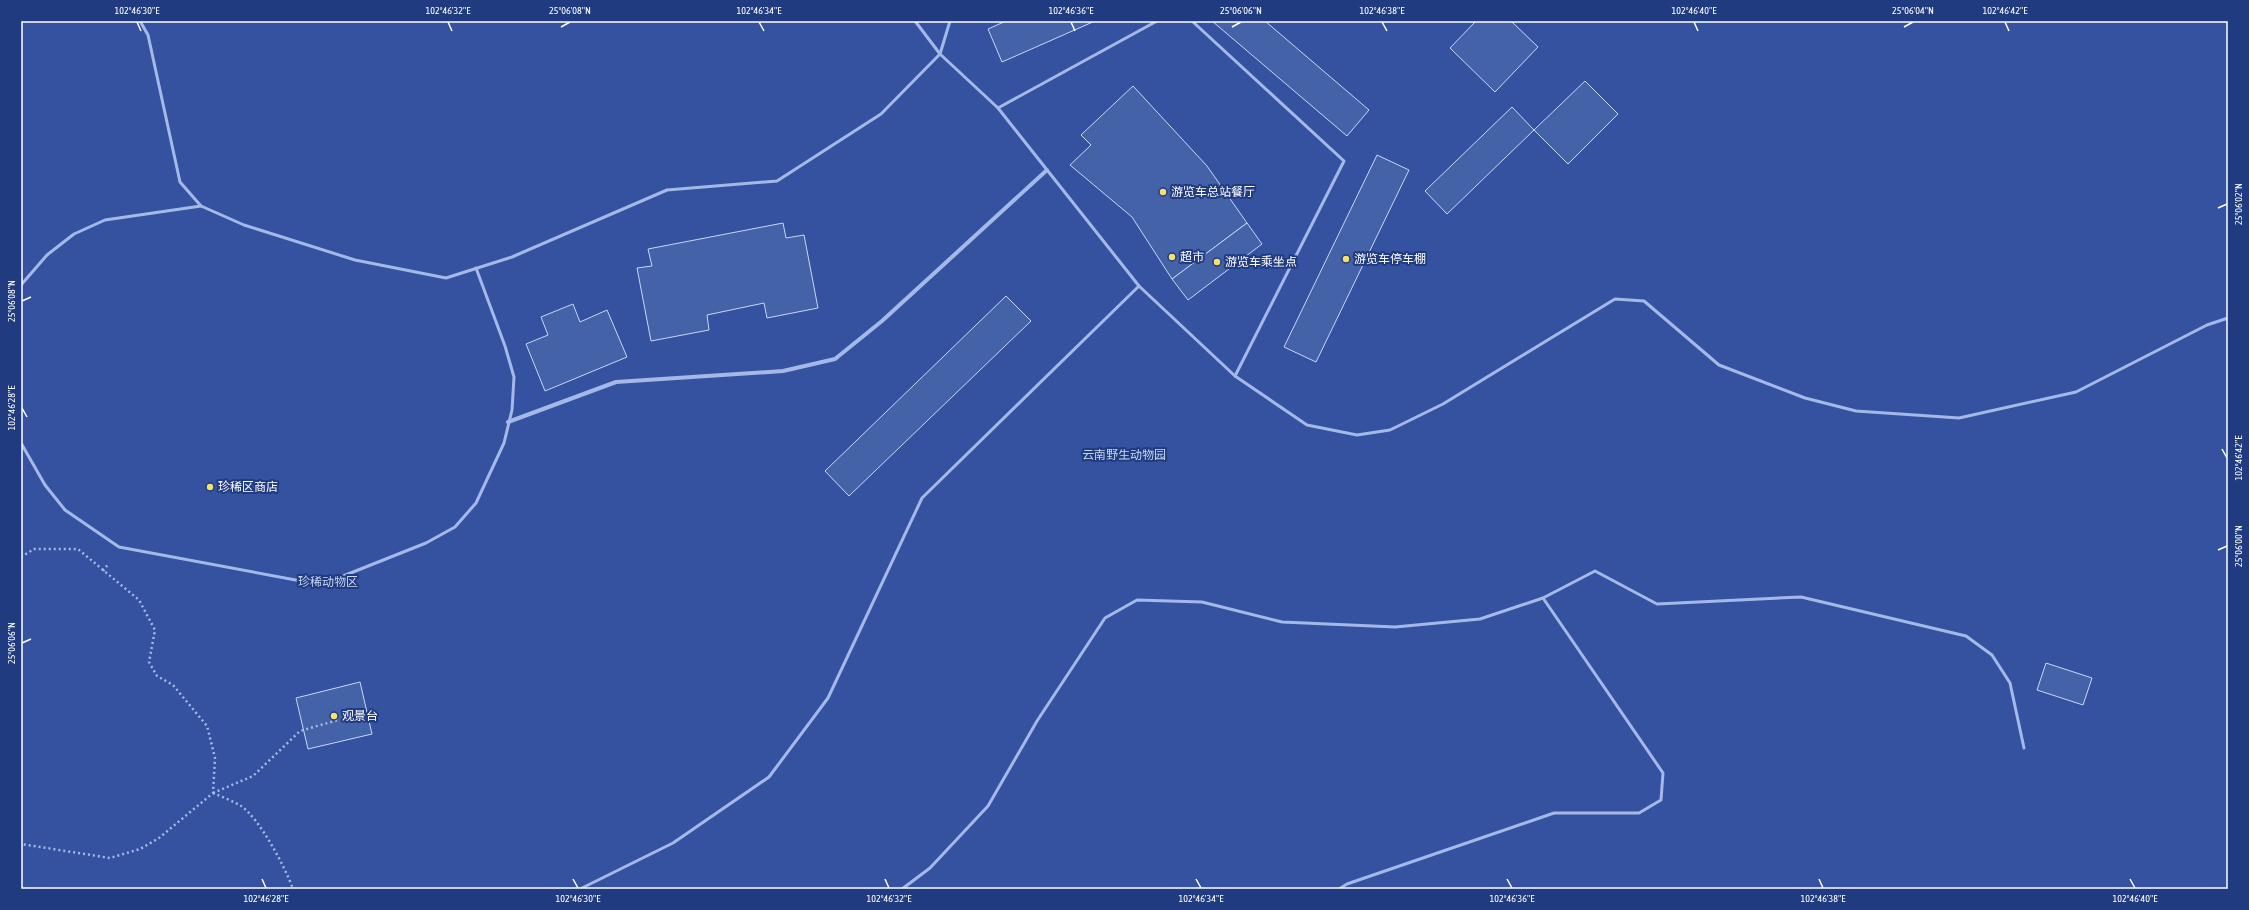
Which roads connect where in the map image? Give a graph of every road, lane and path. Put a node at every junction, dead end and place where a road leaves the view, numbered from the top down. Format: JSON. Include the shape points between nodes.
{"nodes":[{"id":1,"x":140,"y":21,"type":"edge"},
{"id":2,"x":915,"y":21,"type":"edge"},
{"id":3,"x":950,"y":21,"type":"edge"},
{"id":4,"x":1157,"y":21,"type":"edge"},
{"id":5,"x":1192,"y":21,"type":"edge"},
{"id":6,"x":940,"y":54,"type":"junction"},
{"id":7,"x":998,"y":108,"type":"junction"},
{"id":8,"x":1047,"y":170,"type":"junction"},
{"id":9,"x":201,"y":206,"type":"junction"},
{"id":10,"x":476,"y":268,"type":"junction"},
{"id":11,"x":21,"y":285,"type":"edge"},
{"id":12,"x":1139,"y":286,"type":"junction"},
{"id":13,"x":2228,"y":318,"type":"edge"},
{"id":14,"x":1235,"y":376,"type":"junction"},
{"id":15,"x":508,"y":422,"type":"junction"},
{"id":16,"x":21,"y":443,"type":"edge"},
{"id":17,"x":21,"y":557,"type":"edge"},
{"id":18,"x":1543,"y":598,"type":"junction"},
{"id":19,"x":338,"y":720,"type":"dead end"},
{"id":20,"x":2024,"y":748,"type":"dead end"},
{"id":21,"x":213,"y":793,"type":"junction"},
{"id":22,"x":21,"y":844,"type":"edge"},
{"id":23,"x":293,"y":889,"type":"edge"},
{"id":24,"x":580,"y":889,"type":"edge"},
{"id":25,"x":902,"y":889,"type":"edge"},
{"id":26,"x":1339,"y":889,"type":"edge"}],
"edges":[{"from":1,"to":9,"type":"lane","via":[[148,35],[180,182]]},
{"from":2,"to":6,"type":"lane"},
{"from":3,"to":6,"type":"lane"},
{"from":4,"to":7,"type":"lane"},
{"from":5,"to":14,"type":"lane","via":[[1344,161]]},
{"from":6,"to":7,"type":"lane"},
{"from":6,"to":10,"type":"lane","via":[[881,114],[777,181],[667,190],[512,257]]},
{"from":7,"to":8,"type":"lane"},
{"from":8,"to":12,"type":"lane"},
{"from":8,"to":15,"type":"street","via":[[882,321],[836,358],[783,371],[616,382]]},
{"from":9,"to":10,"type":"lane","via":[[244,225],[355,260],[446,278]]},
{"from":9,"to":11,"type":"lane","via":[[105,220],[74,234],[47,255]]},
{"from":10,"to":15,"type":"lane","via":[[506,346],[514,377]]},
{"from":12,"to":14,"type":"lane"},
{"from":12,"to":24,"type":"lane","via":[[922,498],[828,698],[769,777],[673,843]]},
{"from":13,"to":14,"type":"lane","via":[[2207,325],[2076,392],[1959,418],[1856,411],[1805,398],[1719,365],[1644,301],[1615,299],[1443,404],[1390,430],[1357,435],[1306,425]]},
{"from":15,"to":16,"type":"lane","via":[[504,442],[476,503],[455,527],[426,543],[333,580],[301,580],[119,547],[65,510],[45,485]]},
{"from":17,"to":21,"type":"path","via":[[34,549],[78,549],[139,600],[154,630],[149,662],[157,676],[173,685],[207,726],[215,758]]},
{"from":18,"to":20,"type":"lane","via":[[1595,571],[1657,604],[1801,597],[1966,636],[1992,654],[2010,683]]},
{"from":18,"to":25,"type":"lane","via":[[1480,619],[1395,627],[1282,622],[1202,602],[1137,600],[1105,618],[1037,721],[988,806],[930,868]]},
{"from":18,"to":26,"type":"lane","via":[[1663,773],[1661,800],[1639,813],[1554,813],[1347,884]]},
{"from":19,"to":21,"type":"path","via":[[300,731],[253,776]]},
{"from":21,"to":22,"type":"path","via":[[159,838],[140,849],[110,858]]},
{"from":21,"to":23,"type":"path","via":[[241,806],[259,827],[287,872]]}]}
